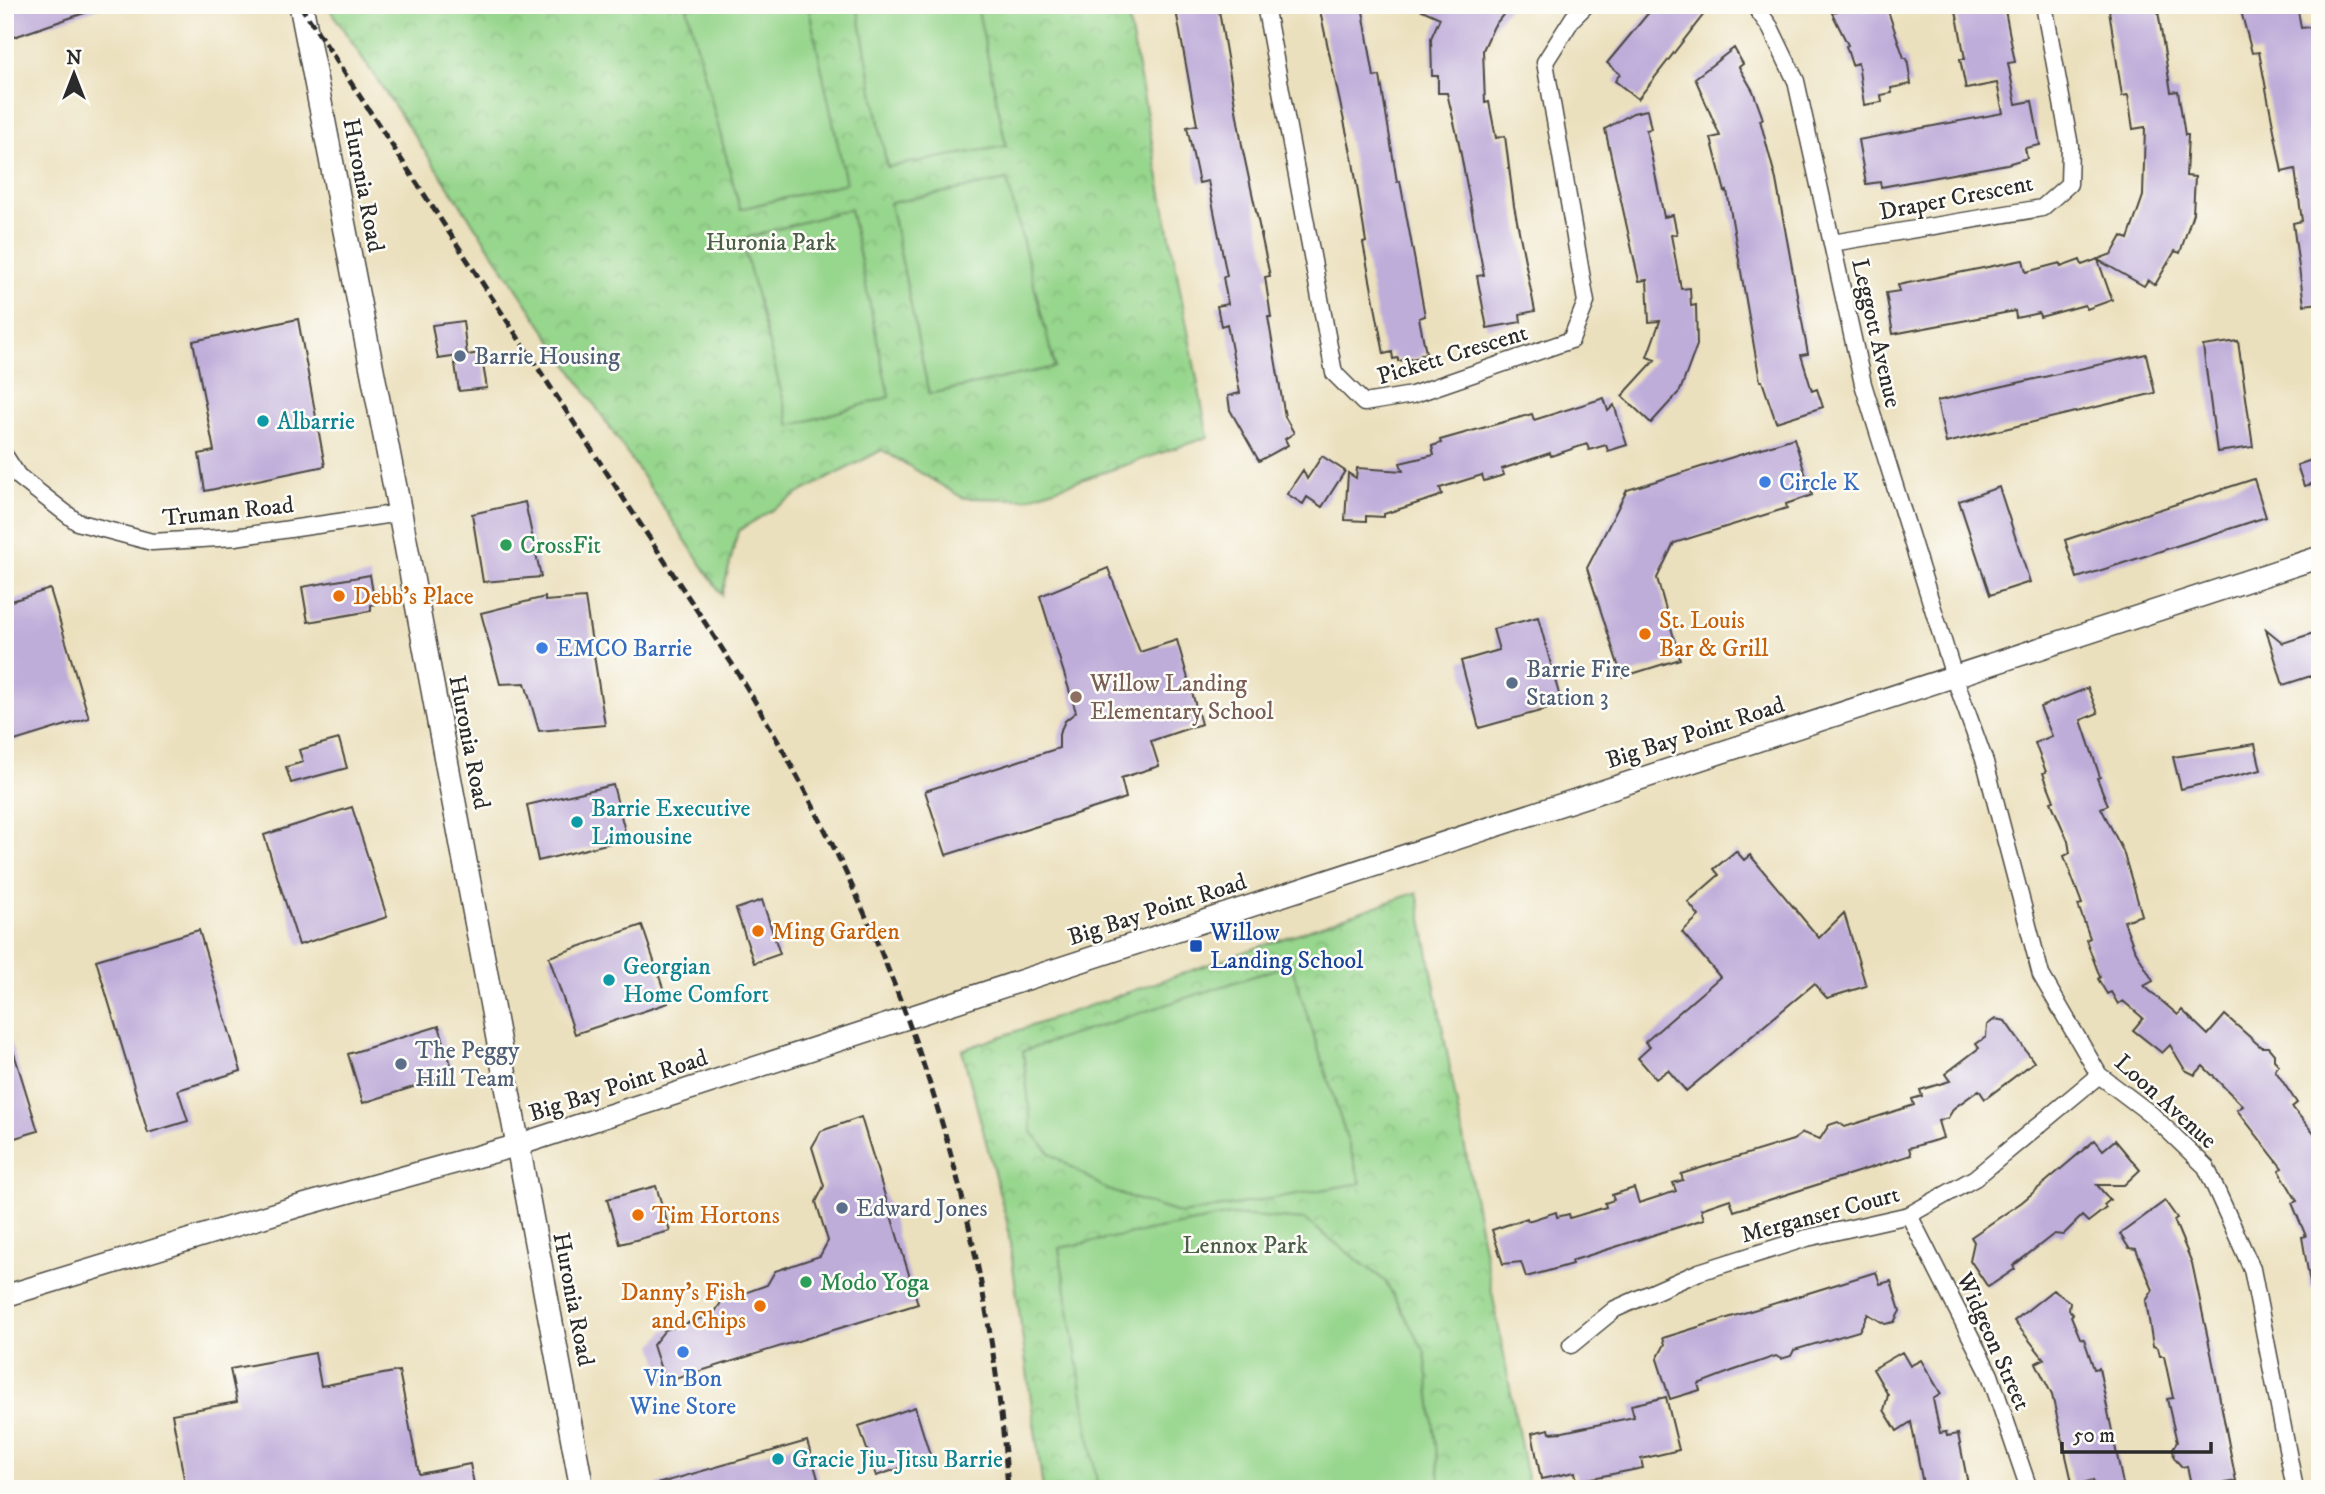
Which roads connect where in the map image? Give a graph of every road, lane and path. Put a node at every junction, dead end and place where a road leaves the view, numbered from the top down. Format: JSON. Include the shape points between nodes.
{"nodes":[{"id":1,"x":301,"y":5,"type":"edge"},
{"id":2,"x":1265,"y":5,"type":"edge"},
{"id":3,"x":1586,"y":5,"type":"edge"},
{"id":4,"x":1754,"y":5,"type":"edge"},
{"id":5,"x":2044,"y":5,"type":"edge"},
{"id":6,"x":1832,"y":243,"type":"junction"},
{"id":7,"x":5,"y":456,"type":"edge"},
{"id":8,"x":400,"y":513,"type":"junction"},
{"id":9,"x":2320,"y":557,"type":"edge"},
{"id":10,"x":1954,"y":676,"type":"junction"},
{"id":11,"x":2099,"y":1075,"type":"junction"},
{"id":12,"x":518,"y":1145,"type":"junction"},
{"id":13,"x":1909,"y":1215,"type":"junction"},
{"id":14,"x":5,"y":1296,"type":"edge"},
{"id":15,"x":1571,"y":1345,"type":"dead end"},
{"id":16,"x":582,"y":1489,"type":"edge"},
{"id":17,"x":2029,"y":1489,"type":"edge"},
{"id":18,"x":2295,"y":1489,"type":"edge"}],
"edges":[{"from":1,"to":8,"type":"main road","name":"Huronia Road"},
{"from":2,"to":3,"type":"street","name":"Pickett Crescent","via":[[1334,373],[1364,403],[1412,395],[1571,340],[1586,302],[1545,62]]},
{"from":4,"to":6,"type":"street","name":"Leggott Avenue","via":[[1796,81]]},
{"from":5,"to":6,"type":"street","name":"Draper Crescent","via":[[2070,146],[2069,184],[2042,208]]},
{"from":6,"to":10,"type":"street","name":"Leggott Avenue","via":[[1863,384]]},
{"from":7,"to":8,"type":"street","name":"Truman Road","via":[[18,477],[77,522],[152,541],[235,537]]},
{"from":8,"to":12,"type":"main road","name":"Huronia Road"},
{"from":9,"to":10,"type":"street","name":"Big Bay Point Road"},
{"from":10,"to":11,"type":"street","name":"Loon Avenue","via":[[1985,762],[2041,975]]},
{"from":10,"to":12,"type":"street","name":"Big Bay Point Road"},
{"from":11,"to":13,"type":"street","name":"Merganser Court","via":[[1975,1178]]},
{"from":11,"to":18,"type":"street","name":"Loon Avenue","via":[[2152,1115],[2206,1167],[2252,1269]]},
{"from":12,"to":14,"type":"street","name":"Big Bay Point Road"},
{"from":12,"to":16,"type":"main road","name":"Huronia Road"},
{"from":13,"to":15,"type":"street","name":"Merganser Court","via":[[1807,1238],[1699,1272],[1615,1309]]},
{"from":13,"to":17,"type":"street","name":"Widgeon Street","via":[[1990,1375]]}]}
